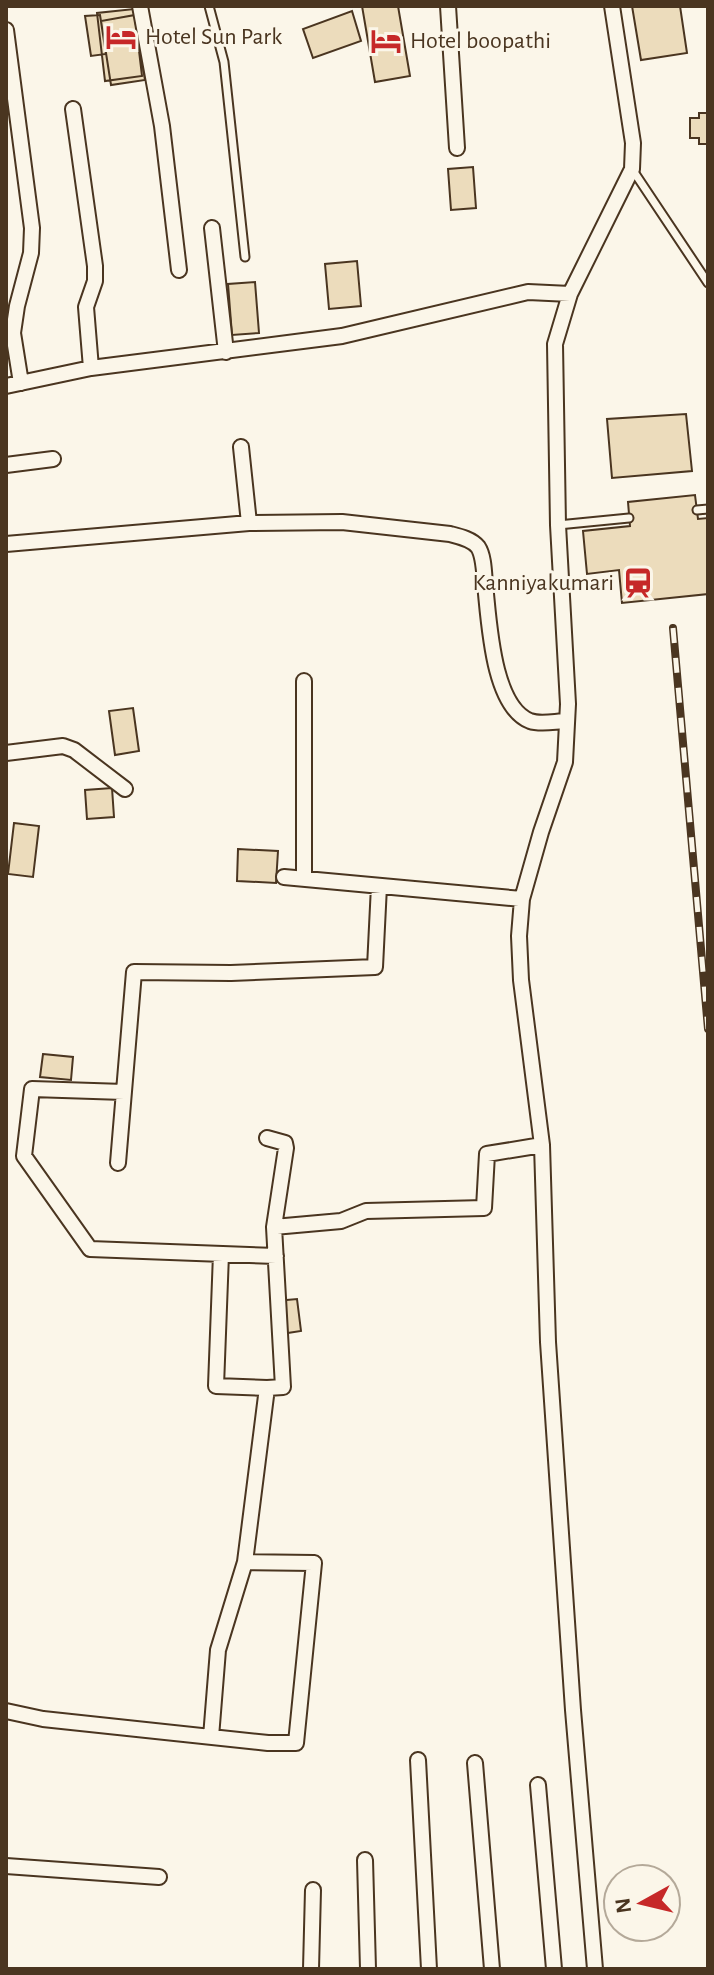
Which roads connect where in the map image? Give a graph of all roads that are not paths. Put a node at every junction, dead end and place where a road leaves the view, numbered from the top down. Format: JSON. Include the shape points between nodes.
{"nodes":[{"id":1,"x":140,"y":6,"type":"edge"},
{"id":2,"x":209,"y":6,"type":"edge"},
{"id":3,"x":448,"y":6,"type":"edge"},
{"id":4,"x":612,"y":6,"type":"edge"},
{"id":5,"x":6,"y":30,"type":"edge"},
{"id":6,"x":73,"y":109,"type":"dead end"},
{"id":7,"x":457,"y":148,"type":"dead end"},
{"id":8,"x":632,"y":169,"type":"junction"},
{"id":9,"x":212,"y":228,"type":"dead end"},
{"id":10,"x":245,"y":257,"type":"dead end"},
{"id":11,"x":179,"y":270,"type":"dead end"},
{"id":12,"x":708,"y":283,"type":"edge"},
{"id":13,"x":570,"y":294,"type":"junction"},
{"id":14,"x":226,"y":352,"type":"junction"},
{"id":15,"x":91,"y":368,"type":"junction"},
{"id":16,"x":21,"y":383,"type":"junction"},
{"id":17,"x":6,"y":386,"type":"edge"},
{"id":18,"x":241,"y":447,"type":"dead end"},
{"id":19,"x":53,"y":459,"type":"dead end"},
{"id":20,"x":6,"y":465,"type":"edge"},
{"id":21,"x":708,"y":509,"type":"edge"},
{"id":22,"x":697,"y":510,"type":"dead end"},
{"id":23,"x":629,"y":518,"type":"dead end"},
{"id":24,"x":249,"y":523,"type":"junction"},
{"id":25,"x":558,"y":525,"type":"junction"},
{"id":26,"x":6,"y":544,"type":"edge"},
{"id":27,"x":304,"y":681,"type":"dead end"},
{"id":28,"x":567,"y":721,"type":"junction"},
{"id":29,"x":6,"y":753,"type":"edge"},
{"id":30,"x":125,"y":789,"type":"dead end"},
{"id":31,"x":284,"y":877,"type":"dead end"},
{"id":32,"x":304,"y":878,"type":"junction"},
{"id":33,"x":379,"y":886,"type":"junction"},
{"id":34,"x":522,"y":899,"type":"junction"},
{"id":35,"x":124,"y":1092,"type":"junction"},
{"id":36,"x":267,"y":1138,"type":"dead end"},
{"id":37,"x":542,"y":1145,"type":"junction"},
{"id":38,"x":118,"y":1163,"type":"dead end"},
{"id":39,"x":274,"y":1227,"type":"junction"},
{"id":40,"x":221,"y":1254,"type":"junction"},
{"id":41,"x":276,"y":1256,"type":"junction"},
{"id":42,"x":267,"y":1388,"type":"junction"},
{"id":43,"x":245,"y":1562,"type":"junction"},
{"id":44,"x":6,"y":1711,"type":"edge"},
{"id":45,"x":211,"y":1737,"type":"junction"},
{"id":46,"x":418,"y":1760,"type":"dead end"},
{"id":47,"x":475,"y":1763,"type":"dead end"},
{"id":48,"x":538,"y":1785,"type":"dead end"},
{"id":49,"x":365,"y":1860,"type":"dead end"},
{"id":50,"x":6,"y":1866,"type":"edge"},
{"id":51,"x":159,"y":1877,"type":"dead end"},
{"id":52,"x":313,"y":1890,"type":"dead end"},
{"id":53,"x":311,"y":1969,"type":"edge"},
{"id":54,"x":368,"y":1969,"type":"edge"},
{"id":55,"x":429,"y":1969,"type":"edge"},
{"id":56,"x":492,"y":1969,"type":"edge"},
{"id":57,"x":554,"y":1969,"type":"edge"},
{"id":58,"x":595,"y":1969,"type":"edge"}],
"edges":[{"from":1,"to":11,"type":"street","via":[[167,155]]},
{"from":2,"to":10,"type":"lane","via":[[224,62]]},
{"from":3,"to":7,"type":"street"},
{"from":4,"to":8,"type":"street","via":[[633,143]]},
{"from":5,"to":16,"type":"street","via":[[32,228],[13,333]]},
{"from":6,"to":15,"type":"street","via":[[95,266],[86,307]]},
{"from":8,"to":12,"type":"lane"},
{"from":8,"to":13,"type":"street"},
{"from":9,"to":14,"type":"street"},
{"from":13,"to":14,"type":"street","via":[[528,292],[342,336]]},
{"from":13,"to":25,"type":"street","via":[[555,344]]},
{"from":14,"to":15,"type":"street"},
{"from":15,"to":16,"type":"street"},
{"from":16,"to":17,"type":"street"},
{"from":18,"to":24,"type":"street"},
{"from":19,"to":20,"type":"street"},
{"from":21,"to":22,"type":"lane"},
{"from":23,"to":25,"type":"lane"},
{"from":24,"to":26,"type":"street"},
{"from":24,"to":28,"type":"street","via":[[342,522],[466,539],[477,546],[483,563],[493,660],[514,710],[538,723]]},
{"from":25,"to":28,"type":"street"},
{"from":27,"to":32,"type":"street"},
{"from":28,"to":34,"type":"street","via":[[565,762]]},
{"from":29,"to":30,"type":"street","via":[[63,746]]},
{"from":31,"to":32,"type":"street"},
{"from":32,"to":33,"type":"street"},
{"from":33,"to":34,"type":"street"},
{"from":33,"to":35,"type":"street","via":[[375,967],[134,972]]},
{"from":34,"to":37,"type":"street","via":[[521,980]]},
{"from":35,"to":38,"type":"street"},
{"from":35,"to":40,"type":"street","via":[[32,1089],[24,1156],[90,1249]]},
{"from":36,"to":39,"type":"street","via":[[281,1140],[286,1148]]},
{"from":37,"to":39,"type":"street","via":[[487,1154],[484,1208],[366,1211],[341,1221]]},
{"from":37,"to":58,"type":"street","via":[[548,1342]]},
{"from":39,"to":41,"type":"street"},
{"from":40,"to":41,"type":"street"},
{"from":40,"to":42,"type":"street","via":[[216,1386]]},
{"from":41,"to":42,"type":"street","via":[[283,1387]]},
{"from":42,"to":43,"type":"street"},
{"from":43,"to":45,"type":"street","via":[[218,1650]]},
{"from":43,"to":45,"type":"street","via":[[314,1563],[296,1743]]},
{"from":44,"to":45,"type":"street"},
{"from":46,"to":55,"type":"street"},
{"from":47,"to":56,"type":"street"},
{"from":48,"to":57,"type":"street"},
{"from":49,"to":54,"type":"street"},
{"from":50,"to":51,"type":"street"},
{"from":52,"to":53,"type":"street"}]}
